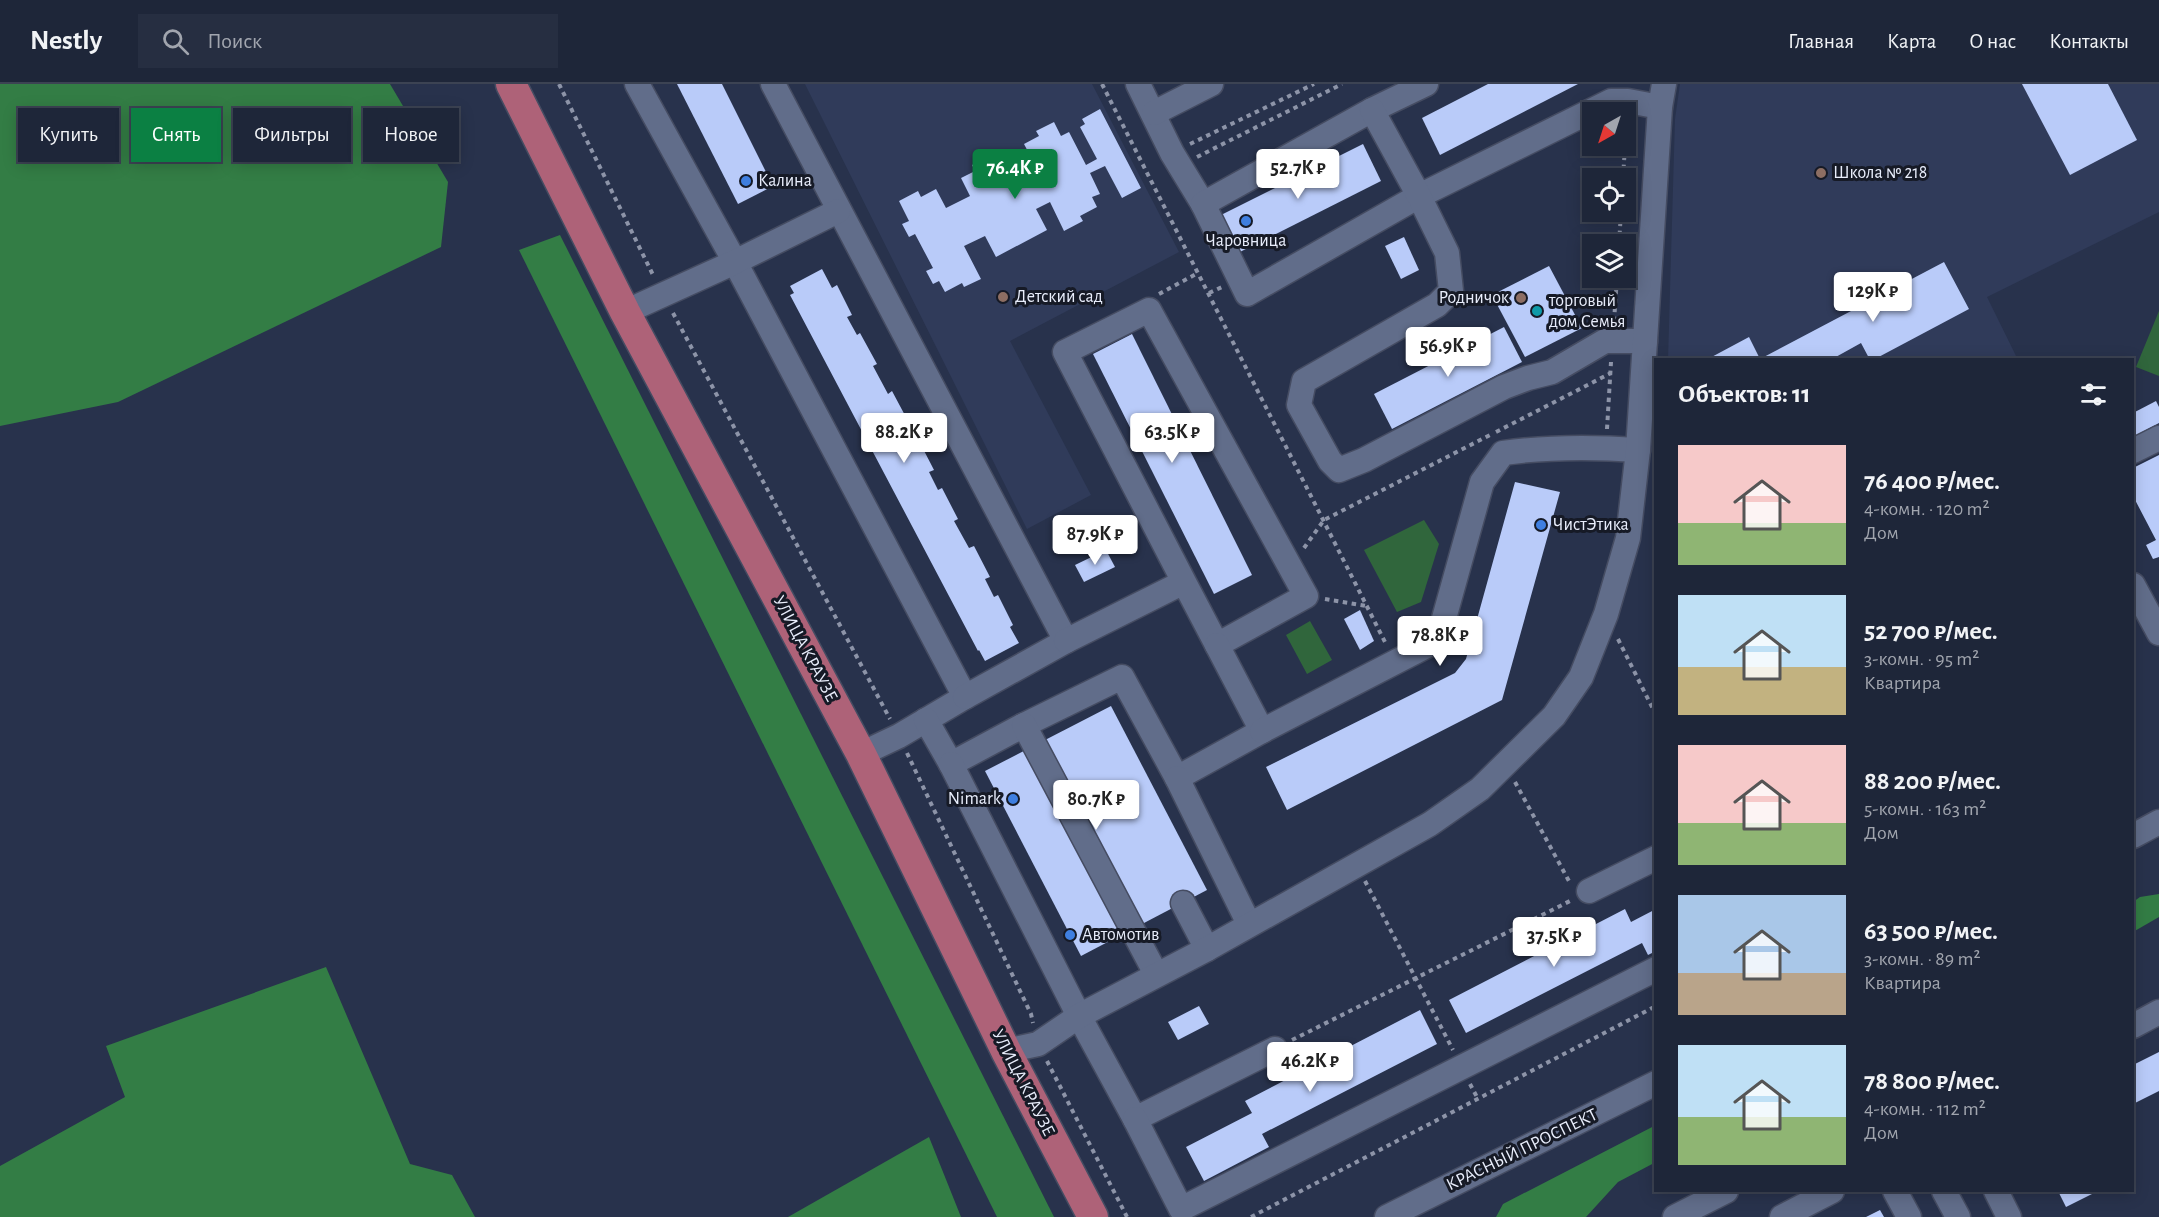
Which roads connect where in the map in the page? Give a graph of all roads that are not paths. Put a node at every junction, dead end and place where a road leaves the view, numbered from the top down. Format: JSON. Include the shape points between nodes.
{"nodes":[{"id":1,"x":511,"y":84,"type":"edge"},
{"id":2,"x":638,"y":84,"type":"edge"},
{"id":3,"x":773,"y":84,"type":"edge"},
{"id":4,"x":1138,"y":84,"type":"edge"},
{"id":5,"x":1211,"y":84,"type":"edge"},
{"id":6,"x":1426,"y":84,"type":"edge"},
{"id":7,"x":1608,"y":92,"type":"edge"},
{"id":8,"x":1662,"y":96,"type":"edge"},
{"id":9,"x":1372,"y":110,"type":"junction"},
{"id":10,"x":1154,"y":113,"type":"junction"},
{"id":11,"x":1419,"y":196,"type":"junction"},
{"id":12,"x":1203,"y":204,"type":"junction"},
{"id":13,"x":838,"y":211,"type":"junction"},
{"id":14,"x":735,"y":262,"type":"junction"},
{"id":15,"x":625,"y":312,"type":"junction"},
{"id":16,"x":1645,"y":341,"type":"junction"},
{"id":17,"x":2159,"y":438,"type":"edge"},
{"id":18,"x":1638,"y":450,"type":"junction"},
{"id":19,"x":2134,"y":451,"type":"edge"},
{"id":20,"x":1184,"y":582,"type":"junction"},
{"id":21,"x":2134,"y":587,"type":"edge"},
{"id":22,"x":2159,"y":633,"type":"edge"},
{"id":23,"x":1066,"y":641,"type":"junction"},
{"id":24,"x":1217,"y":645,"type":"junction"},
{"id":25,"x":965,"y":697,"type":"junction"},
{"id":26,"x":926,"y":720,"type":"junction"},
{"id":27,"x":1024,"y":725,"type":"junction"},
{"id":28,"x":1262,"y":731,"type":"junction"},
{"id":29,"x":861,"y":754,"type":"junction"},
{"id":30,"x":951,"y":764,"type":"junction"},
{"id":31,"x":1177,"y":778,"type":"junction"},
{"id":32,"x":2159,"y":822,"type":"edge"},
{"id":33,"x":2134,"y":835,"type":"edge"},
{"id":34,"x":1654,"y":859,"type":"edge"},
{"id":35,"x":1583,"y":894,"type":"road end"},
{"id":36,"x":1183,"y":903,"type":"dead end"},
{"id":37,"x":1249,"y":924,"type":"junction"},
{"id":38,"x":1207,"y":949,"type":"junction"},
{"id":39,"x":1654,"y":970,"type":"edge"},
{"id":40,"x":1156,"y":974,"type":"junction"},
{"id":41,"x":2159,"y":1012,"type":"edge"},
{"id":42,"x":1079,"y":1016,"type":"junction"},
{"id":43,"x":2134,"y":1025,"type":"edge"},
{"id":44,"x":1275,"y":1049,"type":"road end"},
{"id":45,"x":1006,"y":1051,"type":"junction"},
{"id":46,"x":1654,"y":1084,"type":"edge"},
{"id":47,"x":1135,"y":1119,"type":"junction"},
{"id":48,"x":1724,"y":1192,"type":"edge"},
{"id":49,"x":1830,"y":1192,"type":"edge"},
{"id":50,"x":1896,"y":1192,"type":"edge"},
{"id":51,"x":1945,"y":1192,"type":"edge"},
{"id":52,"x":1997,"y":1192,"type":"edge"},
{"id":53,"x":1414,"y":1211,"type":"edge"},
{"id":54,"x":1093,"y":1217,"type":"edge"},
{"id":55,"x":1388,"y":1217,"type":"edge"},
{"id":56,"x":1675,"y":1217,"type":"edge"},
{"id":57,"x":1782,"y":1217,"type":"edge"},
{"id":58,"x":1909,"y":1217,"type":"edge"},
{"id":59,"x":1958,"y":1217,"type":"edge"},
{"id":60,"x":2010,"y":1217,"type":"edge"}],
"edges":[{"from":1,"to":15,"type":"main road","name":"УЛИЦА КРАУЗЕ"},
{"from":2,"to":14,"type":"street"},
{"from":3,"to":13,"type":"street"},
{"from":4,"to":10,"type":"street"},
{"from":5,"to":10,"type":"street"},
{"from":6,"to":9,"type":"street"},
{"from":7,"to":8,"type":"street","via":[[1628,101]]},
{"from":7,"to":11,"type":"street"},
{"from":8,"to":16,"type":"street"},
{"from":9,"to":11,"type":"street"},
{"from":9,"to":12,"type":"street"},
{"from":10,"to":12,"type":"street"},
{"from":11,"to":12,"type":"street","via":[[1247,294]]},
{"from":11,"to":16,"type":"street","via":[[1448,253],[1451,291],[1437,305],[1304,381],[1299,405],[1339,470],[1504,387],[1552,372],[1605,341]]},
{"from":13,"to":14,"type":"street"},
{"from":13,"to":23,"type":"street"},
{"from":14,"to":15,"type":"street"},
{"from":14,"to":25,"type":"street"},
{"from":15,"to":29,"type":"main road","name":"УЛИЦА КРАУЗЕ"},
{"from":16,"to":18,"type":"street"},
{"from":17,"to":19,"type":"street"},
{"from":18,"to":28,"type":"street","via":[[1531,449],[1503,453],[1482,482],[1438,640]]},
{"from":18,"to":37,"type":"street","via":[[1628,538],[1606,614],[1581,676],[1554,716],[1480,789],[1430,824]]},
{"from":20,"to":23,"type":"street"},
{"from":20,"to":24,"type":"street"},
{"from":20,"to":24,"type":"street","via":[[1065,352],[1149,310],[1306,596]]},
{"from":21,"to":22,"type":"street"},
{"from":23,"to":25,"type":"street"},
{"from":24,"to":28,"type":"street"},
{"from":25,"to":26,"type":"street"},
{"from":26,"to":29,"type":"street"},
{"from":26,"to":30,"type":"street"},
{"from":27,"to":30,"type":"street"},
{"from":27,"to":31,"type":"street","via":[[1122,677]]},
{"from":27,"to":40,"type":"street"},
{"from":28,"to":31,"type":"street"},
{"from":29,"to":45,"type":"main road","name":"УЛИЦА КРАУЗЕ"},
{"from":30,"to":42,"type":"street"},
{"from":31,"to":37,"type":"street"},
{"from":32,"to":33,"type":"street"},
{"from":34,"to":35,"type":"street"},
{"from":36,"to":38,"type":"street"},
{"from":37,"to":38,"type":"street"},
{"from":38,"to":40,"type":"street"},
{"from":39,"to":47,"type":"street","via":[[1181,1209]]},
{"from":40,"to":42,"type":"street"},
{"from":41,"to":43,"type":"street"},
{"from":42,"to":45,"type":"street","via":[[1038,1044]]},
{"from":42,"to":47,"type":"street"},
{"from":44,"to":47,"type":"street"},
{"from":45,"to":54,"type":"main road","name":"УЛИЦА КРАУЗЕ"},
{"from":46,"to":53,"type":"street","name":"КРАСНЫЙ ПРОСПЕКТ"},
{"from":48,"to":56,"type":"street"},
{"from":49,"to":57,"type":"street"},
{"from":50,"to":58,"type":"street"},
{"from":51,"to":59,"type":"street"},
{"from":52,"to":60,"type":"street"},
{"from":53,"to":55,"type":"street","name":"КРАСНЫЙ ПРОСПЕКТ"}]}
